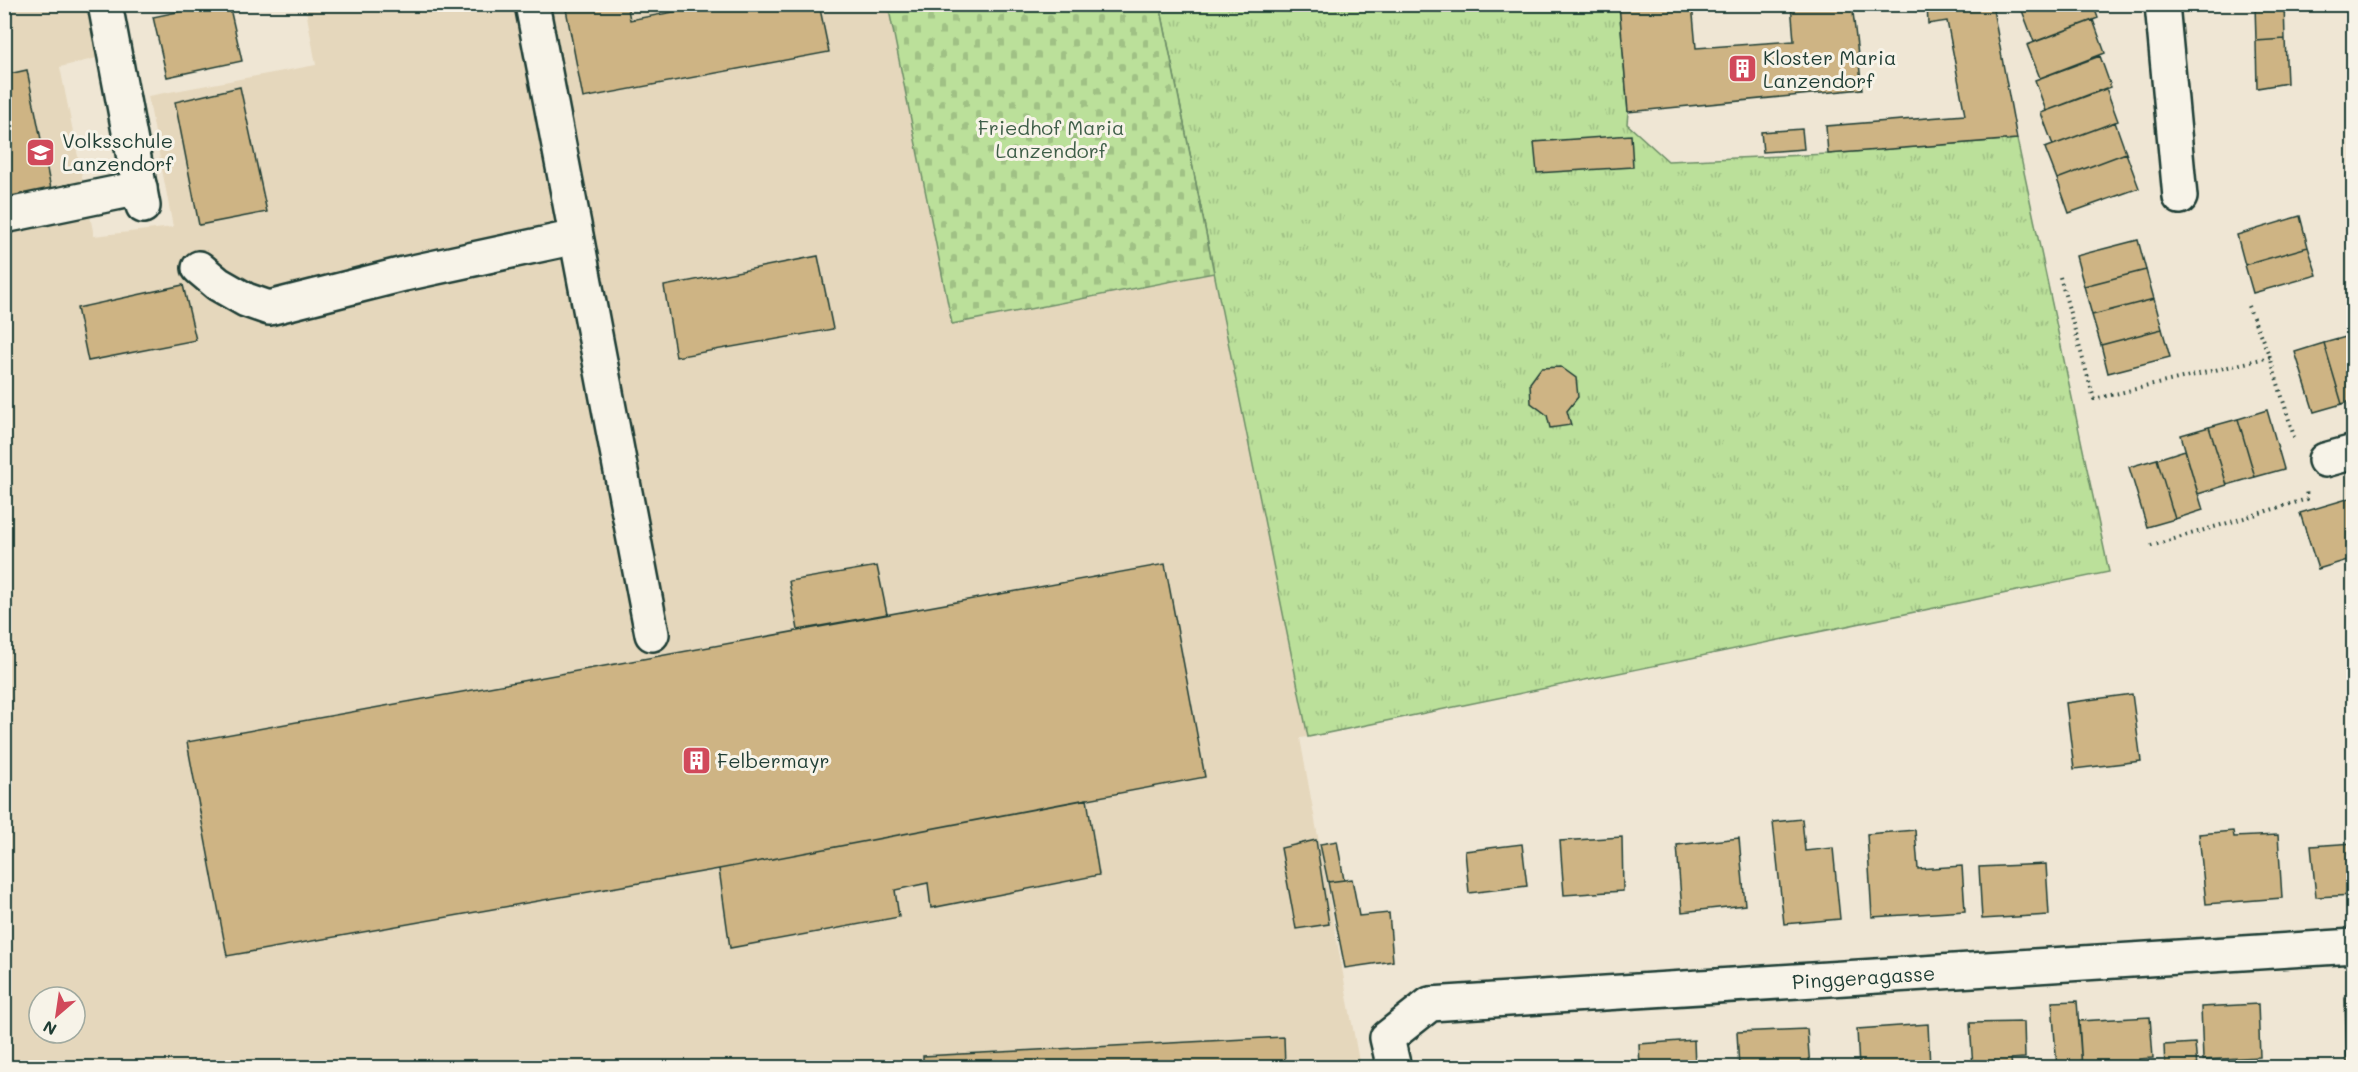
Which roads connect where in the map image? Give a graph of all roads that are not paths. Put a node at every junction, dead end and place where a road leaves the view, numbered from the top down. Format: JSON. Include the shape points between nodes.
{"nodes":[{"id":1,"x":105,"y":4,"type":"edge"},
{"id":2,"x":532,"y":4,"type":"edge"},
{"id":3,"x":2162,"y":4,"type":"edge"},
{"id":4,"x":2180,"y":197,"type":"dead end"},
{"id":5,"x":4,"y":216,"type":"edge"},
{"id":6,"x":576,"y":237,"type":"junction"},
{"id":7,"x":199,"y":268,"type":"dead end"},
{"id":8,"x":652,"y":634,"type":"dead end"},
{"id":9,"x":2354,"y":946,"type":"edge"},
{"id":10,"x":1390,"y":1053,"type":"edge"}],
"edges":[{"from":1,"to":5,"type":"street","via":[[141,197]]},
{"from":2,"to":6,"type":"street"},
{"from":3,"to":4,"type":"street"},
{"from":6,"to":7,"type":"street","via":[[269,308],[246,300]]},
{"from":6,"to":8,"type":"street"},
{"from":9,"to":10,"type":"street","name":"Pinggeragasse","via":[[1430,1004]]}]}
